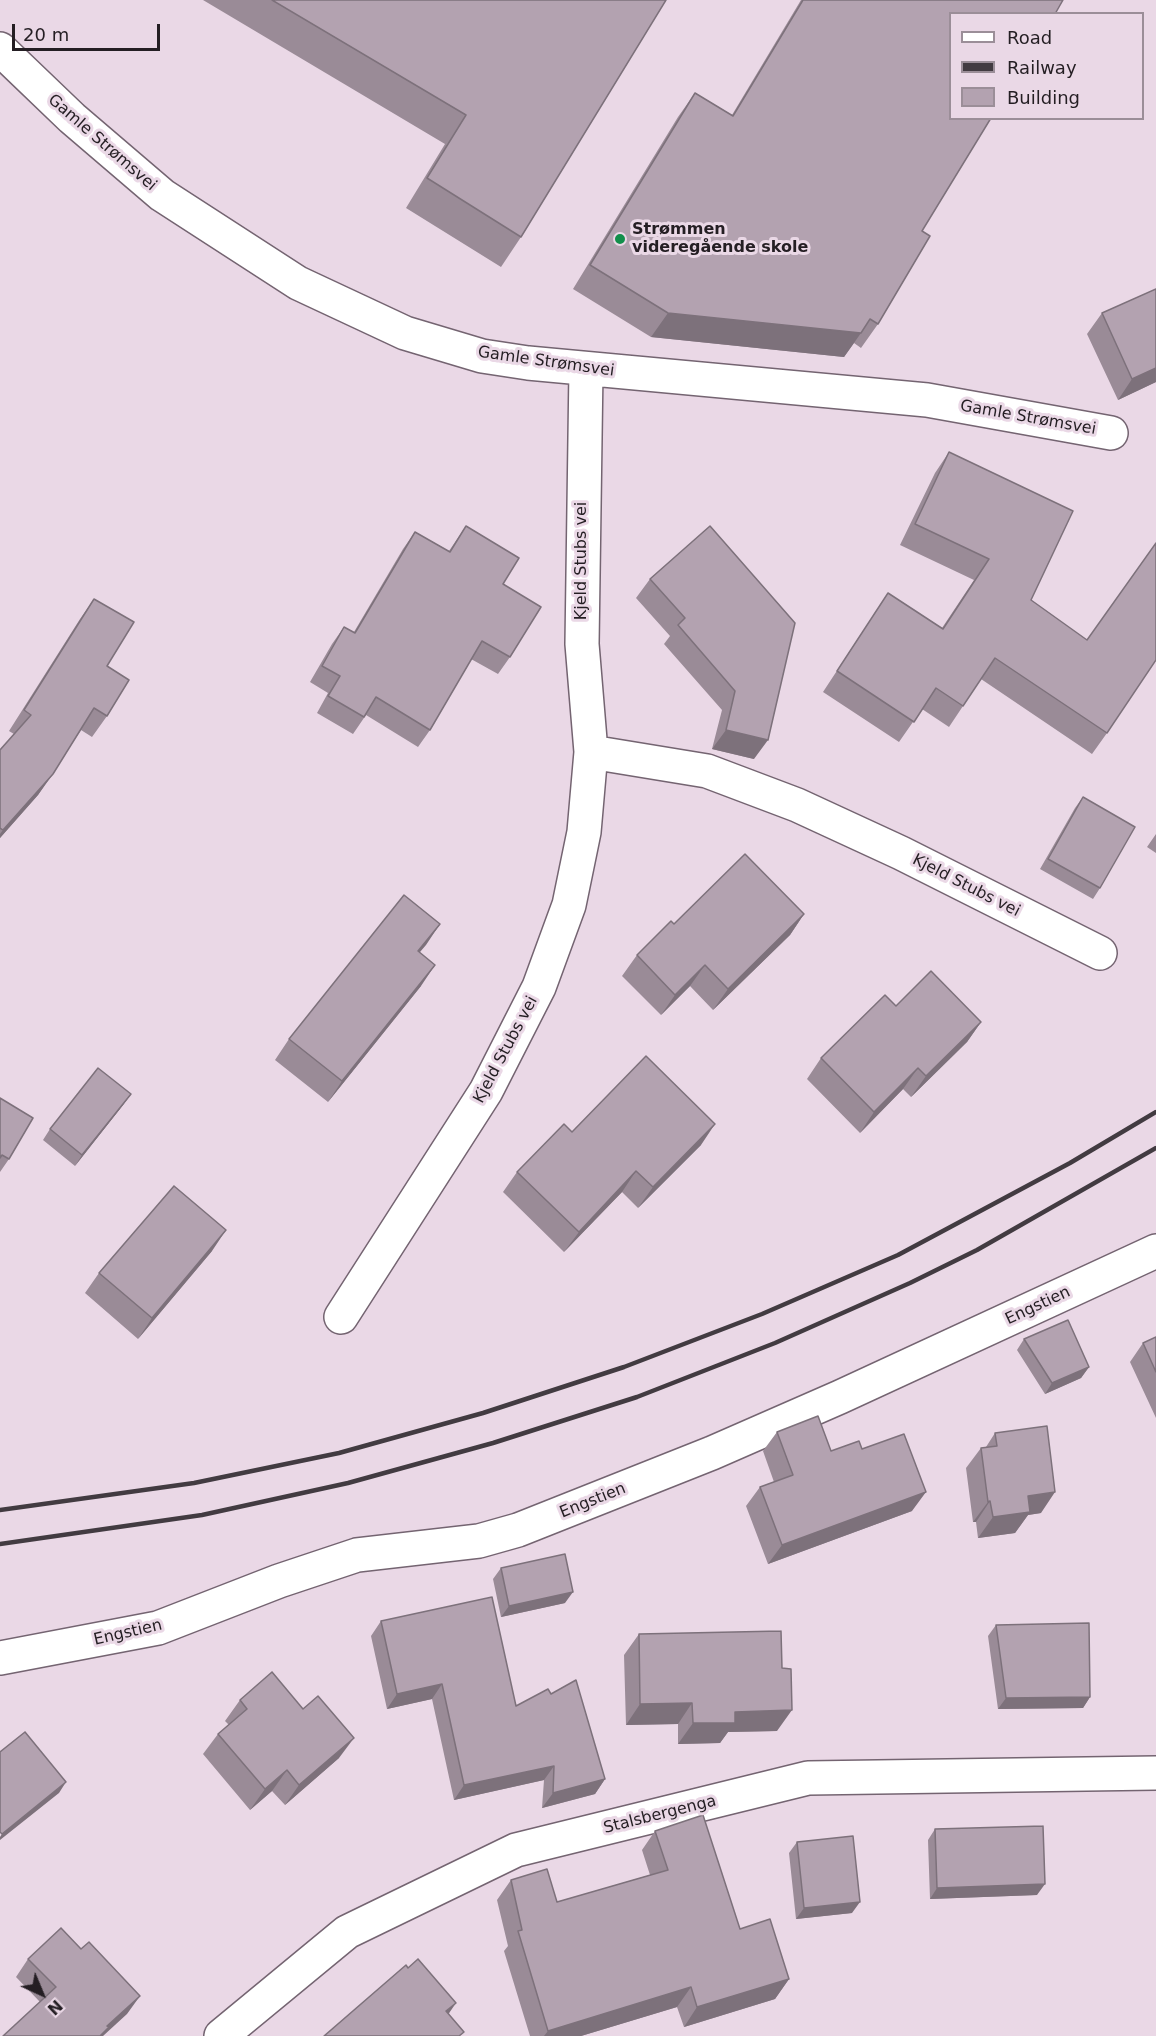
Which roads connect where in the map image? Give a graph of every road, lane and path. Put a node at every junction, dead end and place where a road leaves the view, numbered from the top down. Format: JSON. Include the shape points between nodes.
{"nodes":[{"id":1,"x":0,"y":49,"type":"edge"},
{"id":2,"x":586,"y":369,"type":"junction"},
{"id":3,"x":1111,"y":433,"type":"dead end"},
{"id":4,"x":591,"y":752,"type":"junction"},
{"id":5,"x":1100,"y":953,"type":"dead end"},
{"id":6,"x":1156,"y":1251,"type":"edge"},
{"id":7,"x":341,"y":1317,"type":"dead end"},
{"id":8,"x":0,"y":1658,"type":"edge"},
{"id":9,"x":1156,"y":1773,"type":"edge"},
{"id":10,"x":221,"y":2036,"type":"edge"}],
"edges":[{"from":1,"to":2,"type":"street","name":"Gamle Strømsvei","via":[[72,118],[162,195],[298,283],[405,333],[482,356]]},
{"from":2,"to":3,"type":"street","name":"Gamle Strømsvei","via":[[927,400]]},
{"from":2,"to":4,"type":"street","name":"Kjeld Stubs vei","via":[[582,644]]},
{"from":4,"to":5,"type":"street","name":"Kjeld Stubs vei","via":[[706,771],[797,805]]},
{"from":4,"to":7,"type":"street","name":"Kjeld Stubs vei","via":[[584,832],[569,905],[539,987],[486,1091]]},
{"from":6,"to":8,"type":"street","name":"Engstien","via":[[819,1407],[518,1530],[479,1541],[357,1555],[158,1628]]},
{"from":9,"to":10,"type":"street","name":"Stalsbergenga","via":[[808,1778],[516,1850],[347,1932]]}]}
